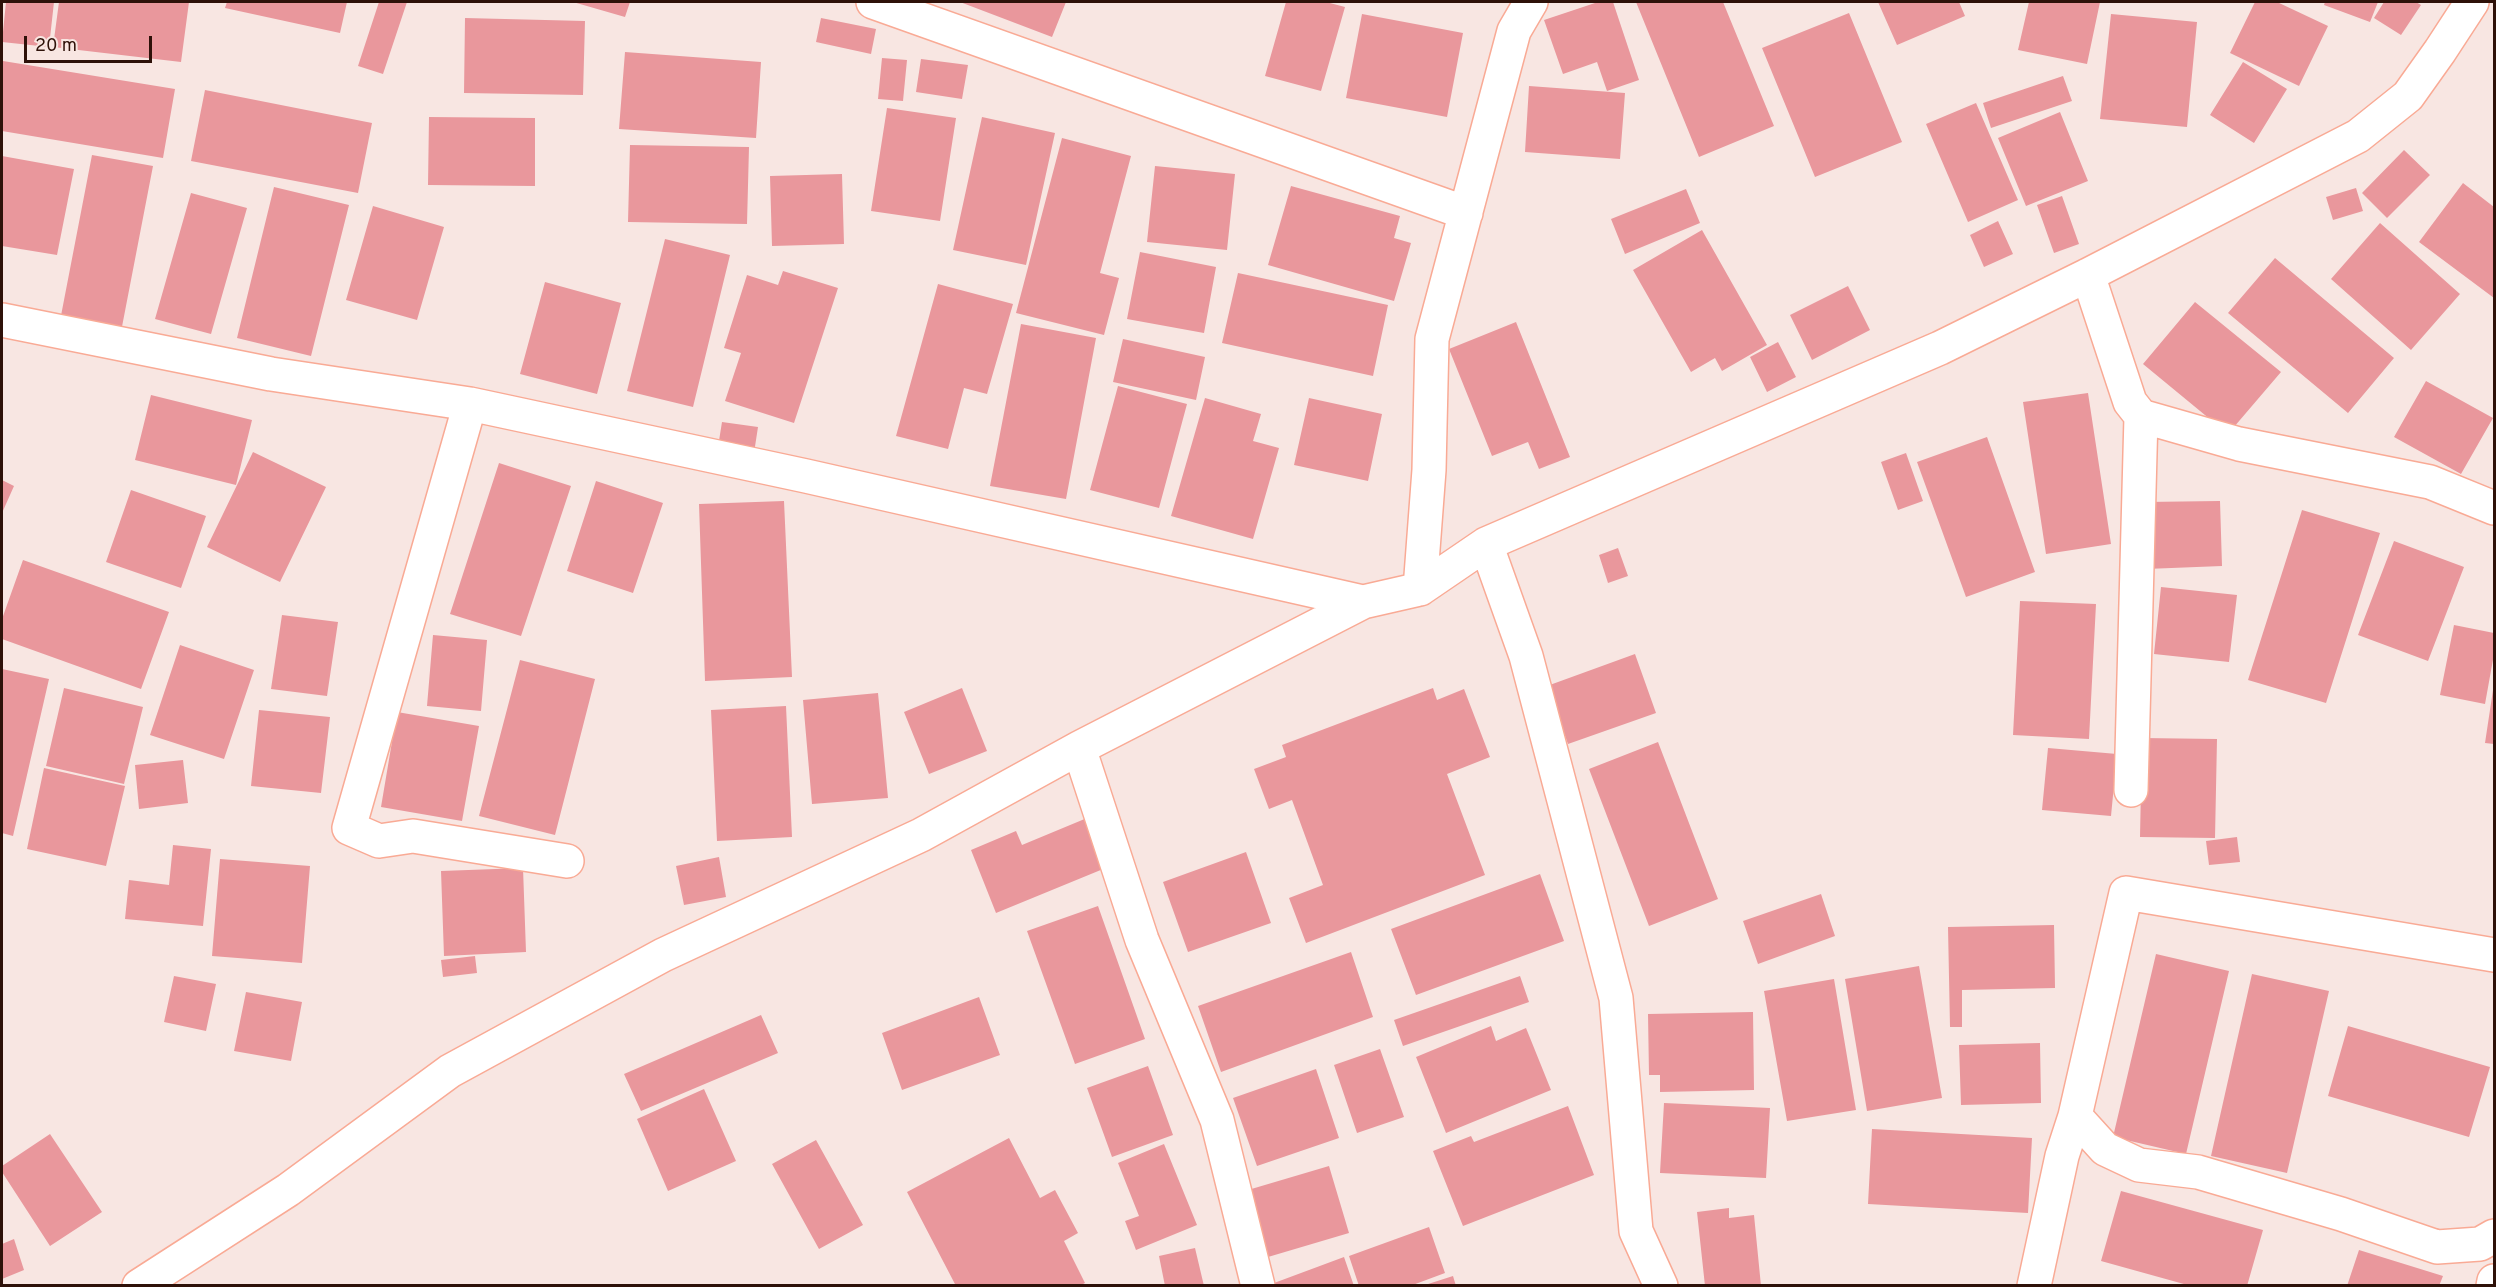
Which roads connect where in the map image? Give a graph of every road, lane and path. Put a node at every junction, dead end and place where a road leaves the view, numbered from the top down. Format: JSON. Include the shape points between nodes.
{"nodes":[{"id":1,"x":873,"y":2,"type":"edge"},
{"id":2,"x":1531,"y":2,"type":"edge"},
{"id":3,"x":2472,"y":2,"type":"edge"},
{"id":4,"x":2494,"y":5,"type":"edge"},
{"id":5,"x":1466,"y":213,"type":"junction"},
{"id":6,"x":2088,"y":275,"type":"junction"},
{"id":7,"x":2,"y":320,"type":"edge"},
{"id":8,"x":470,"y":404,"type":"junction"},
{"id":9,"x":2141,"y":416,"type":"junction"},
{"id":10,"x":2494,"y":508,"type":"edge"},
{"id":11,"x":1486,"y":544,"type":"junction"},
{"id":12,"x":1420,"y":589,"type":"junction"},
{"id":13,"x":1363,"y":602,"type":"junction"},
{"id":14,"x":1079,"y":748,"type":"junction"},
{"id":15,"x":2132,"y":790,"type":"dead end"},
{"id":16,"x":567,"y":861,"type":"dead end"},
{"id":17,"x":2494,"y":955,"type":"edge"},
{"id":18,"x":2075,"y":1116,"type":"junction"},
{"id":19,"x":2494,"y":1236,"type":"edge"},
{"id":20,"x":139,"y":1286,"type":"edge"},
{"id":21,"x":1258,"y":1286,"type":"edge"},
{"id":22,"x":1661,"y":1286,"type":"edge"},
{"id":23,"x":2034,"y":1286,"type":"edge"}],
"edges":[{"from":1,"to":5,"type":"street"},
{"from":2,"to":5,"type":"street","via":[[1514,31]]},
{"from":3,"to":4,"type":"street"},
{"from":3,"to":6,"type":"street","via":[[2408,96],[2358,136]]},
{"from":5,"to":12,"type":"street","via":[[1432,339],[1429,470]]},
{"from":6,"to":9,"type":"street","via":[[2130,402]]},
{"from":6,"to":11,"type":"street","via":[[1940,348]]},
{"from":7,"to":8,"type":"street","via":[[271,374]]},
{"from":8,"to":13,"type":"street"},
{"from":8,"to":16,"type":"street","via":[[349,828],[379,841],[413,836]]},
{"from":9,"to":10,"type":"street","via":[[2239,444],[2430,482]]},
{"from":9,"to":15,"type":"street"},
{"from":11,"to":12,"type":"street"},
{"from":11,"to":22,"type":"street","via":[[1526,656],[1616,998],[1636,1231]]},
{"from":12,"to":13,"type":"street"},
{"from":13,"to":14,"type":"street"},
{"from":14,"to":20,"type":"street","via":[[921,835],[663,955],[450,1071],[288,1190]]},
{"from":14,"to":21,"type":"street","via":[[1142,940],[1217,1120]]},
{"from":17,"to":18,"type":"street","via":[[2126,893]]},
{"from":18,"to":19,"type":"street","via":[[2105,1149],[2139,1165],[2198,1172],[2437,1247],[2480,1244]]},
{"from":18,"to":23,"type":"street","via":[[2062,1155]]}]}
